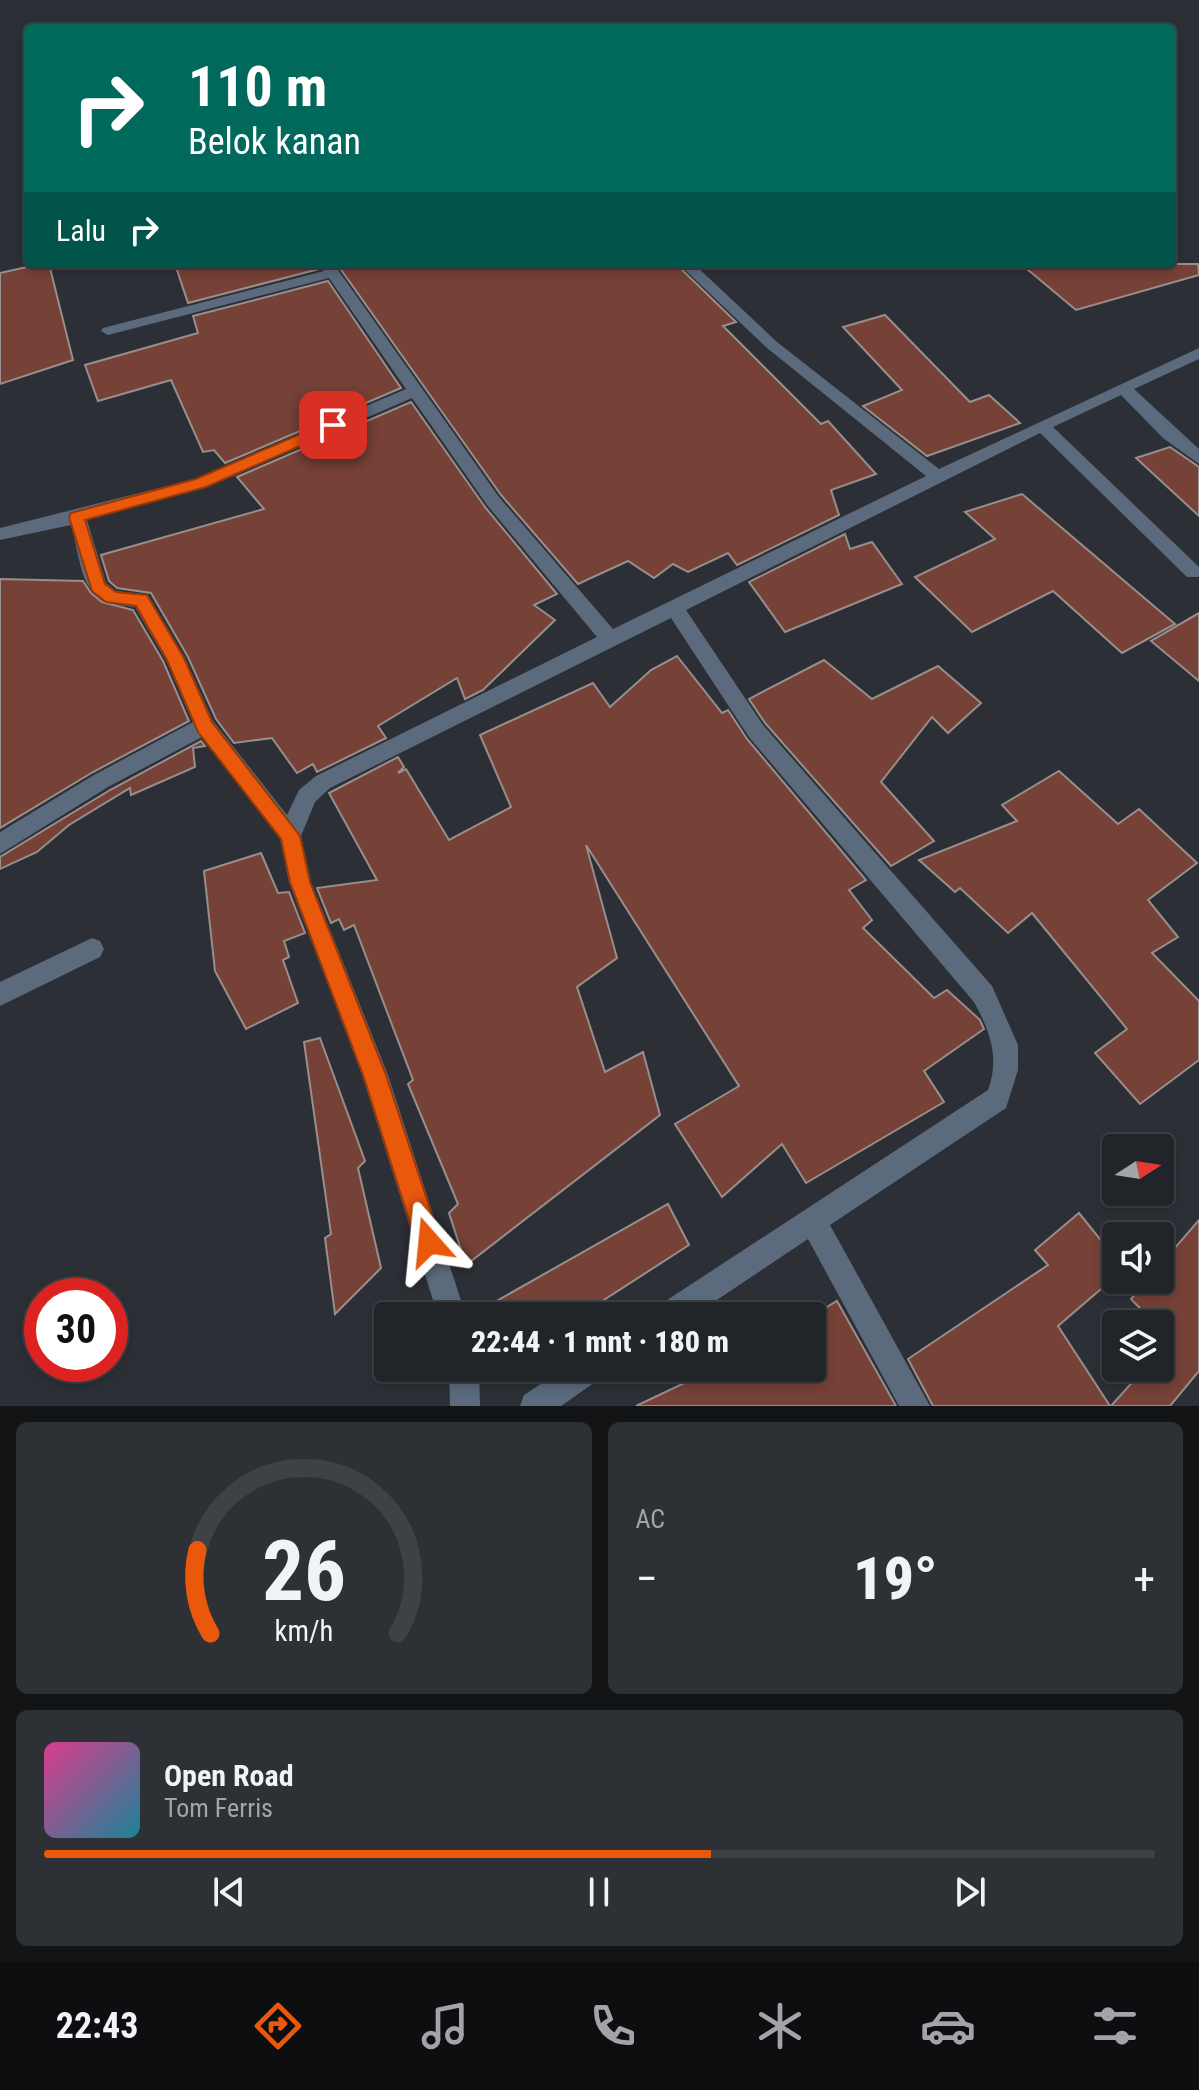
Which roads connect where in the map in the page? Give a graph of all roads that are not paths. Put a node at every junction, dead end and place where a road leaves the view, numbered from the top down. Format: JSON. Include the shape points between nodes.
{"nodes":[{"id":1,"x":690,"y":268,"type":"edge"},
{"id":2,"x":330,"y":269,"type":"edge"},
{"id":3,"x":108,"y":331,"type":"dead end"},
{"id":4,"x":1199,"y":353,"type":"edge"},
{"id":5,"x":1124,"y":389,"type":"junction"},
{"id":6,"x":414,"y":391,"type":"junction"},
{"id":7,"x":1042,"y":426,"type":"junction"},
{"id":8,"x":1199,"y":458,"type":"edge"},
{"id":9,"x":937,"y":476,"type":"junction"},
{"id":10,"x":77,"y":517,"type":"junction"},
{"id":11,"x":0,"y":534,"type":"edge"},
{"id":12,"x":1193,"y":572,"type":"dead end"},
{"id":13,"x":674,"y":608,"type":"junction"},
{"id":14,"x":611,"y":640,"type":"junction"},
{"id":15,"x":205,"y":726,"type":"junction"},
{"id":16,"x":290,"y":836,"type":"junction"},
{"id":17,"x":0,"y":844,"type":"edge"},
{"id":18,"x":92,"y":949,"type":"dead end"},
{"id":19,"x":0,"y":994,"type":"edge"},
{"id":20,"x":812,"y":1219,"type":"junction"},
{"id":21,"x":448,"y":1302,"type":"edge"},
{"id":22,"x":689,"y":1302,"type":"edge"},
{"id":23,"x":466,"y":1382,"type":"edge"},
{"id":24,"x":570,"y":1382,"type":"edge"},
{"id":25,"x":465,"y":1406,"type":"edge"},
{"id":26,"x":535,"y":1406,"type":"edge"},
{"id":27,"x":915,"y":1406,"type":"edge"}],
"edges":[{"from":1,"to":9,"type":"street","via":[[772,345]]},
{"from":2,"to":3,"type":"street"},
{"from":2,"to":6,"type":"street"},
{"from":4,"to":5,"type":"street"},
{"from":5,"to":7,"type":"street"},
{"from":5,"to":8,"type":"street"},
{"from":6,"to":10,"type":"street","via":[[201,483]]},
{"from":6,"to":14,"type":"street","via":[[493,501]]},
{"from":7,"to":9,"type":"street"},
{"from":7,"to":12,"type":"street"},
{"from":9,"to":13,"type":"street"},
{"from":10,"to":11,"type":"street"},
{"from":10,"to":15,"type":"street","via":[[98,587],[112,598],[141,600],[175,658]]},
{"from":13,"to":14,"type":"street"},
{"from":13,"to":20,"type":"street","via":[[756,731],[983,994],[999,1022],[1008,1055],[997,1099]]},
{"from":14,"to":16,"type":"street","via":[[323,782],[307,796]]},
{"from":15,"to":16,"type":"street"},
{"from":15,"to":17,"type":"street","via":[[101,781]]},
{"from":16,"to":21,"type":"street","via":[[300,882],[375,1075]]},
{"from":18,"to":19,"type":"street"},
{"from":20,"to":22,"type":"street"},
{"from":20,"to":27,"type":"street"},
{"from":23,"to":25,"type":"street"},
{"from":24,"to":26,"type":"street"}]}
